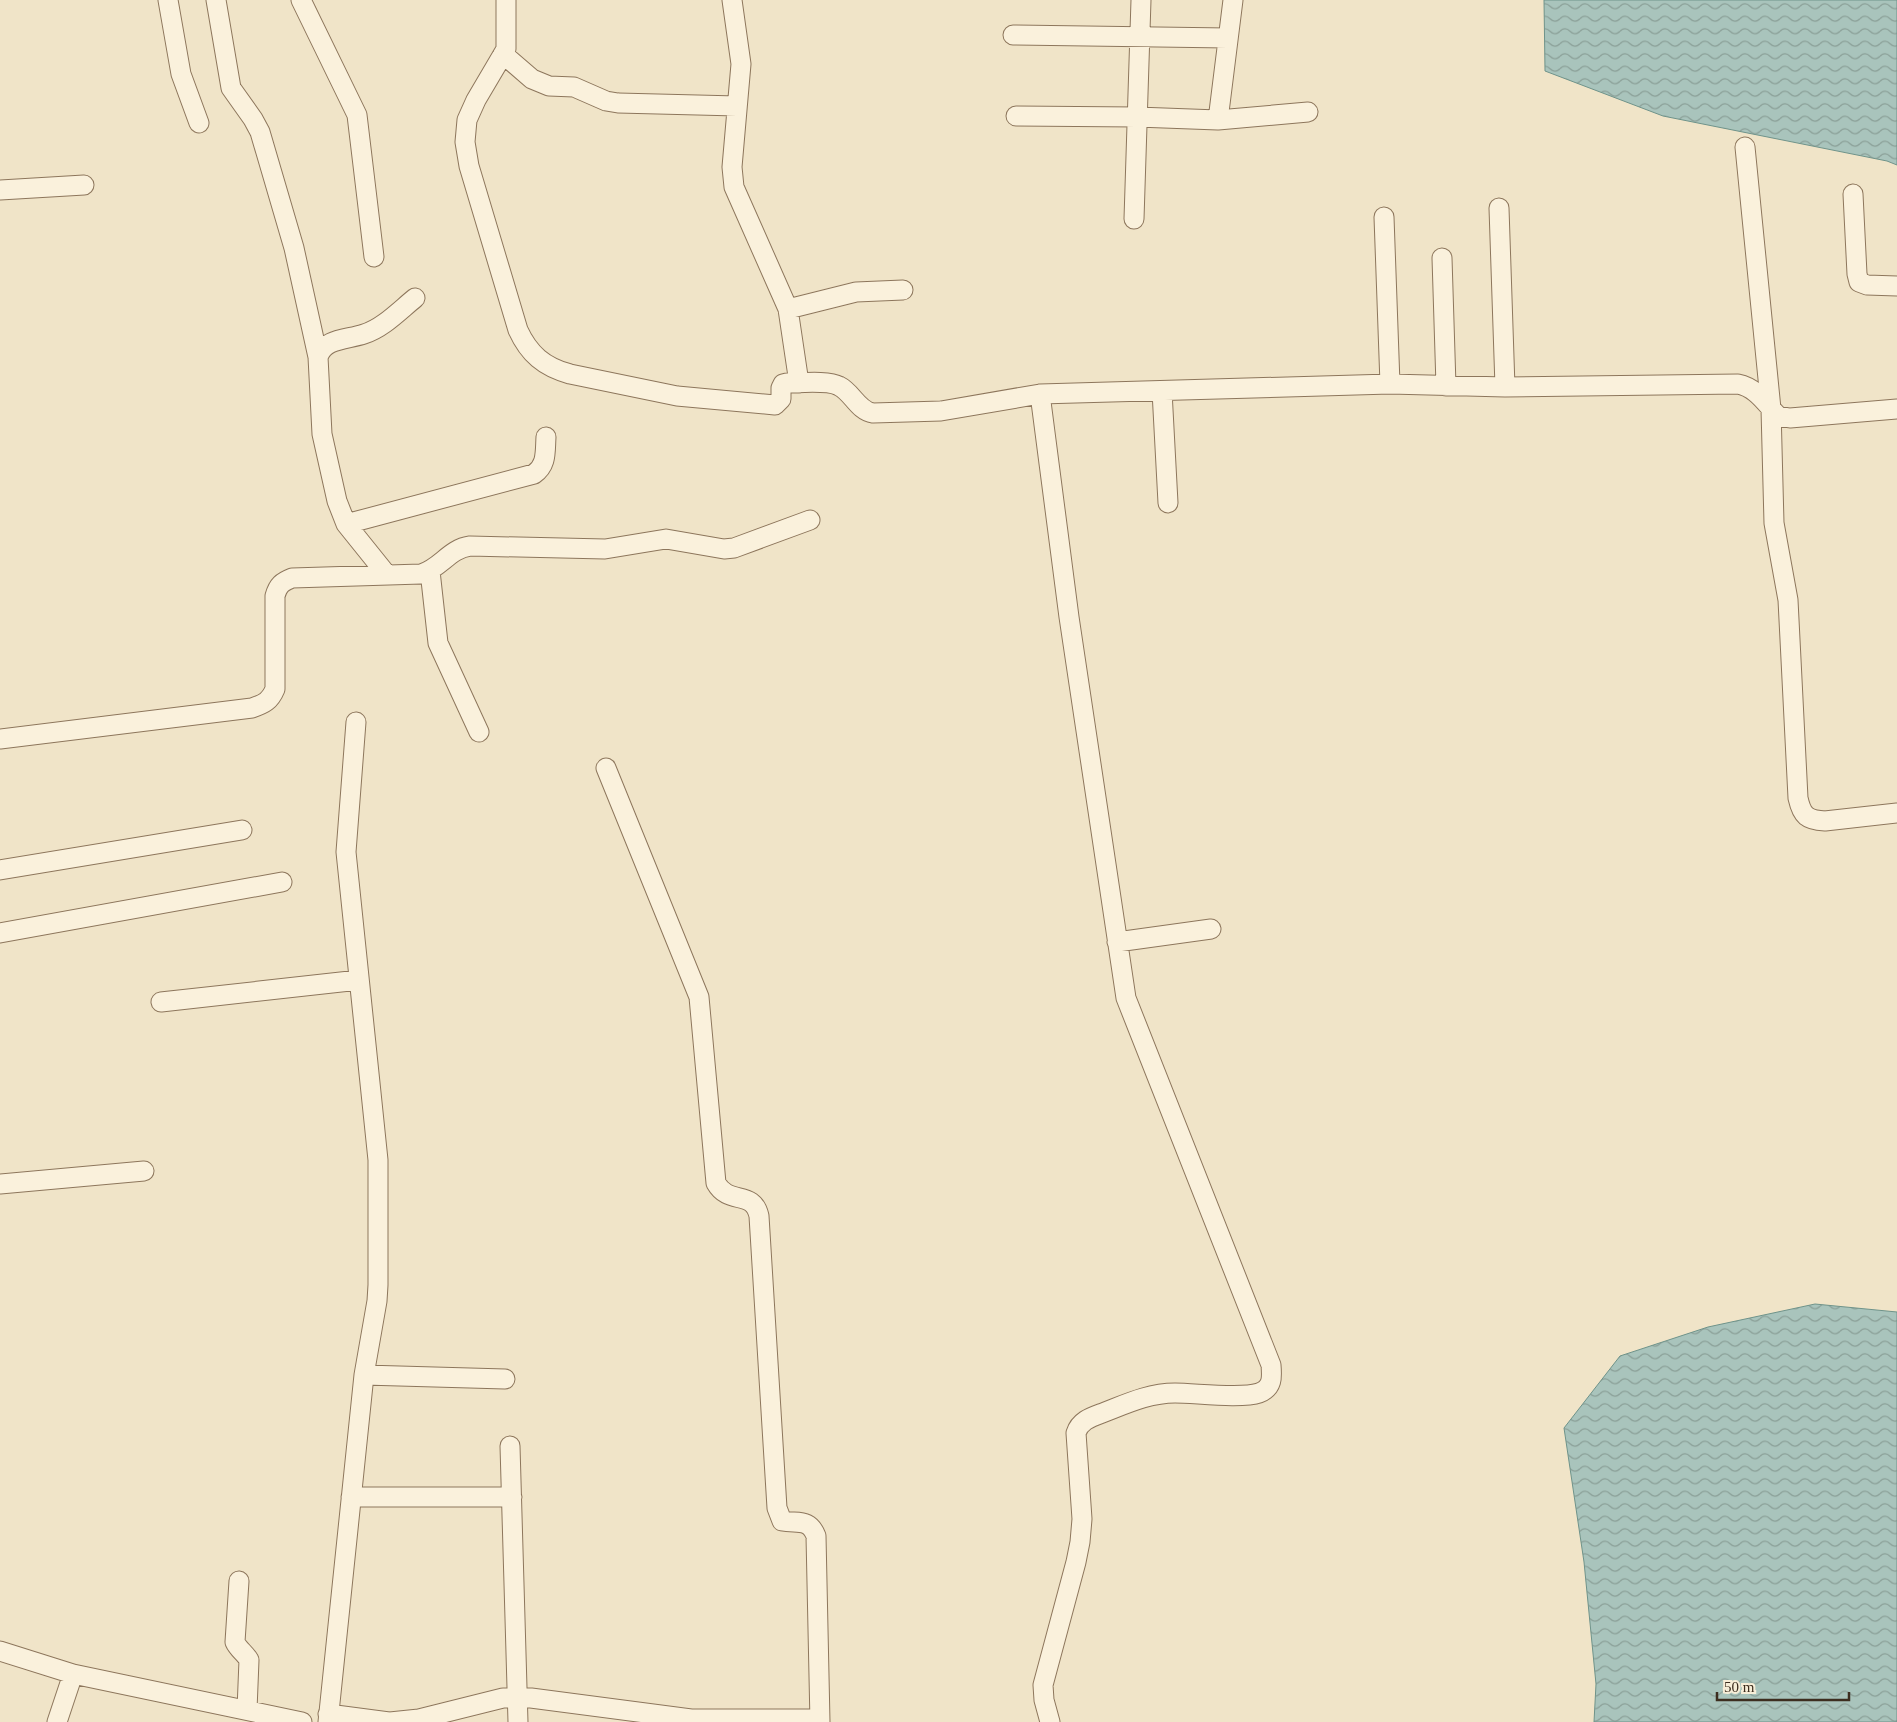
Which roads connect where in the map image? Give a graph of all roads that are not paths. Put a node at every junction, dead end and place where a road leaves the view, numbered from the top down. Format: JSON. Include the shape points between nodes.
{"nodes":[{"id":1,"x":168,"y":0,"type":"edge"},
{"id":2,"x":216,"y":0,"type":"edge"},
{"id":3,"x":300,"y":0,"type":"edge"},
{"id":4,"x":506,"y":0,"type":"edge"},
{"id":5,"x":732,"y":0,"type":"edge"},
{"id":6,"x":1141,"y":0,"type":"edge"},
{"id":7,"x":1233,"y":0,"type":"edge"},
{"id":8,"x":1013,"y":35,"type":"dead end"},
{"id":9,"x":1140,"y":36,"type":"junction"},
{"id":10,"x":1228,"y":38,"type":"junction"},
{"id":11,"x":503,"y":54,"type":"junction"},
{"id":12,"x":737,"y":106,"type":"junction"},
{"id":13,"x":1308,"y":112,"type":"dead end"},
{"id":14,"x":1016,"y":116,"type":"dead end"},
{"id":15,"x":1137,"y":117,"type":"junction"},
{"id":16,"x":1218,"y":120,"type":"junction"},
{"id":17,"x":199,"y":123,"type":"dead end"},
{"id":18,"x":1745,"y":147,"type":"dead end"},
{"id":19,"x":84,"y":185,"type":"dead end"},
{"id":20,"x":0,"y":190,"type":"edge"},
{"id":21,"x":1853,"y":194,"type":"dead end"},
{"id":22,"x":1499,"y":208,"type":"dead end"},
{"id":23,"x":1384,"y":217,"type":"dead end"},
{"id":24,"x":1134,"y":219,"type":"dead end"},
{"id":25,"x":374,"y":257,"type":"dead end"},
{"id":26,"x":1442,"y":258,"type":"dead end"},
{"id":27,"x":1897,"y":286,"type":"edge"},
{"id":28,"x":903,"y":290,"type":"dead end"},
{"id":29,"x":414,"y":298,"type":"dead end"},
{"id":30,"x":788,"y":309,"type":"junction"},
{"id":31,"x":318,"y":357,"type":"junction"},
{"id":32,"x":799,"y":383,"type":"junction"},
{"id":33,"x":1390,"y":384,"type":"junction"},
{"id":34,"x":1446,"y":386,"type":"junction"},
{"id":35,"x":1505,"y":387,"type":"junction"},
{"id":36,"x":1162,"y":391,"type":"junction"},
{"id":37,"x":1040,"y":394,"type":"junction"},
{"id":38,"x":1771,"y":409,"type":"junction"},
{"id":39,"x":1897,"y":409,"type":"edge"},
{"id":40,"x":546,"y":438,"type":"dead end"},
{"id":41,"x":1168,"y":503,"type":"dead end"},
{"id":42,"x":810,"y":520,"type":"dead end"},
{"id":43,"x":346,"y":524,"type":"junction"},
{"id":44,"x":430,"y":571,"type":"junction"},
{"id":45,"x":387,"y":575,"type":"junction"},
{"id":46,"x":356,"y":722,"type":"dead end"},
{"id":47,"x":479,"y":732,"type":"dead end"},
{"id":48,"x":0,"y":739,"type":"edge"},
{"id":49,"x":606,"y":768,"type":"dead end"},
{"id":50,"x":1897,"y":813,"type":"edge"},
{"id":51,"x":242,"y":830,"type":"dead end"},
{"id":52,"x":0,"y":870,"type":"edge"},
{"id":53,"x":282,"y":882,"type":"dead end"},
{"id":54,"x":1212,"y":929,"type":"dead end"},
{"id":55,"x":0,"y":932,"type":"edge"},
{"id":56,"x":1117,"y":942,"type":"junction"},
{"id":57,"x":359,"y":980,"type":"junction"},
{"id":58,"x":161,"y":1002,"type":"dead end"},
{"id":59,"x":144,"y":1170,"type":"dead end"},
{"id":60,"x":0,"y":1184,"type":"edge"},
{"id":61,"x":364,"y":1375,"type":"junction"},
{"id":62,"x":505,"y":1379,"type":"dead end"},
{"id":63,"x":510,"y":1446,"type":"dead end"},
{"id":64,"x":351,"y":1497,"type":"junction"},
{"id":65,"x":512,"y":1497,"type":"junction"},
{"id":66,"x":238,"y":1581,"type":"dead end"},
{"id":67,"x":0,"y":1651,"type":"edge"},
{"id":68,"x":73,"y":1674,"type":"junction"},
{"id":69,"x":517,"y":1698,"type":"junction"},
{"id":70,"x":247,"y":1710,"type":"junction"},
{"id":71,"x":328,"y":1718,"type":"edge"},
{"id":72,"x":820,"y":1721,"type":"edge"},
{"id":73,"x":57,"y":1722,"type":"edge"},
{"id":74,"x":302,"y":1722,"type":"edge"},
{"id":75,"x":390,"y":1722,"type":"edge"},
{"id":76,"x":518,"y":1722,"type":"edge"},
{"id":77,"x":1050,"y":1722,"type":"edge"}],
"edges":[{"from":1,"to":17,"type":"street","via":[[181,74]]},
{"from":2,"to":31,"type":"street","via":[[231,88],[260,132],[294,248]]},
{"from":3,"to":25,"type":"street","via":[[357,115]]},
{"from":4,"to":11,"type":"street","via":[[506,48]]},
{"from":5,"to":12,"type":"street","via":[[741,64]]},
{"from":6,"to":9,"type":"street"},
{"from":7,"to":10,"type":"street"},
{"from":8,"to":9,"type":"street"},
{"from":9,"to":10,"type":"street"},
{"from":9,"to":15,"type":"street"},
{"from":10,"to":16,"type":"street"},
{"from":11,"to":12,"type":"street","via":[[532,79],[549,86],[574,87],[606,101]]},
{"from":11,"to":32,"type":"street","via":[[467,120],[465,142],[468,166],[518,330],[532,354],[555,370],[677,396],[775,405],[781,399],[783,384]]},
{"from":12,"to":30,"type":"street","via":[[732,166],[734,187]]},
{"from":13,"to":16,"type":"street"},
{"from":14,"to":15,"type":"street"},
{"from":15,"to":16,"type":"street"},
{"from":15,"to":24,"type":"street"},
{"from":18,"to":38,"type":"street"},
{"from":19,"to":20,"type":"street"},
{"from":21,"to":27,"type":"street","via":[[1860,282]]},
{"from":22,"to":35,"type":"street"},
{"from":23,"to":33,"type":"street"},
{"from":26,"to":34,"type":"street"},
{"from":28,"to":30,"type":"street","via":[[856,292]]},
{"from":29,"to":31,"type":"street","via":[[373,330],[328,343]]},
{"from":30,"to":32,"type":"street"},
{"from":31,"to":43,"type":"street","via":[[322,434],[336,501]]},
{"from":32,"to":37,"type":"street","via":[[839,386],[864,410],[873,414],[941,411]]},
{"from":33,"to":34,"type":"street"},
{"from":33,"to":36,"type":"street"},
{"from":34,"to":35,"type":"street"},
{"from":35,"to":38,"type":"street","via":[[1738,384],[1756,392]]},
{"from":36,"to":37,"type":"street"},
{"from":36,"to":41,"type":"street"},
{"from":37,"to":56,"type":"street"},
{"from":38,"to":39,"type":"street","via":[[1778,416],[1790,418]]},
{"from":38,"to":50,"type":"street","via":[[1773,516],[1788,600],[1800,808],[1806,816],[1825,821]]},
{"from":40,"to":43,"type":"street","via":[[542,469],[534,474]]},
{"from":42,"to":44,"type":"street","via":[[724,549],[666,539],[605,548],[460,547]]},
{"from":43,"to":45,"type":"street"},
{"from":44,"to":45,"type":"street"},
{"from":44,"to":47,"type":"street","via":[[438,643]]},
{"from":45,"to":48,"type":"street","via":[[292,578],[278,586],[275,596],[275,689],[271,699],[263,704],[252,708]]},
{"from":46,"to":57,"type":"street","via":[[346,852]]},
{"from":49,"to":72,"type":"street","via":[[698,997],[716,1183],[728,1196],[750,1200],[757,1207],[777,1508],[782,1521],[805,1523],[813,1527],[816,1536]]},
{"from":51,"to":52,"type":"street"},
{"from":53,"to":55,"type":"street"},
{"from":54,"to":56,"type":"street"},
{"from":56,"to":77,"type":"street","via":[[1126,998],[1271,1365],[1272,1378],[1270,1386],[1264,1390],[1246,1395],[1150,1395],[1089,1418],[1079,1425],[1076,1433],[1082,1519],[1076,1562],[1043,1685]]},
{"from":57,"to":58,"type":"street"},
{"from":57,"to":61,"type":"street","via":[[378,1160],[377,1301]]},
{"from":59,"to":60,"type":"street"},
{"from":61,"to":62,"type":"street"},
{"from":61,"to":64,"type":"street"},
{"from":63,"to":65,"type":"street"},
{"from":64,"to":65,"type":"street"},
{"from":64,"to":71,"type":"street"},
{"from":65,"to":69,"type":"street"},
{"from":66,"to":70,"type":"street","via":[[235,1642],[249,1660]]},
{"from":67,"to":68,"type":"street"},
{"from":68,"to":70,"type":"street"},
{"from":68,"to":73,"type":"street"},
{"from":69,"to":72,"type":"street","via":[[676,1718]]},
{"from":69,"to":75,"type":"street","via":[[503,1698],[419,1719]]},
{"from":69,"to":76,"type":"street"},
{"from":70,"to":74,"type":"street"},
{"from":71,"to":75,"type":"street"}]}
